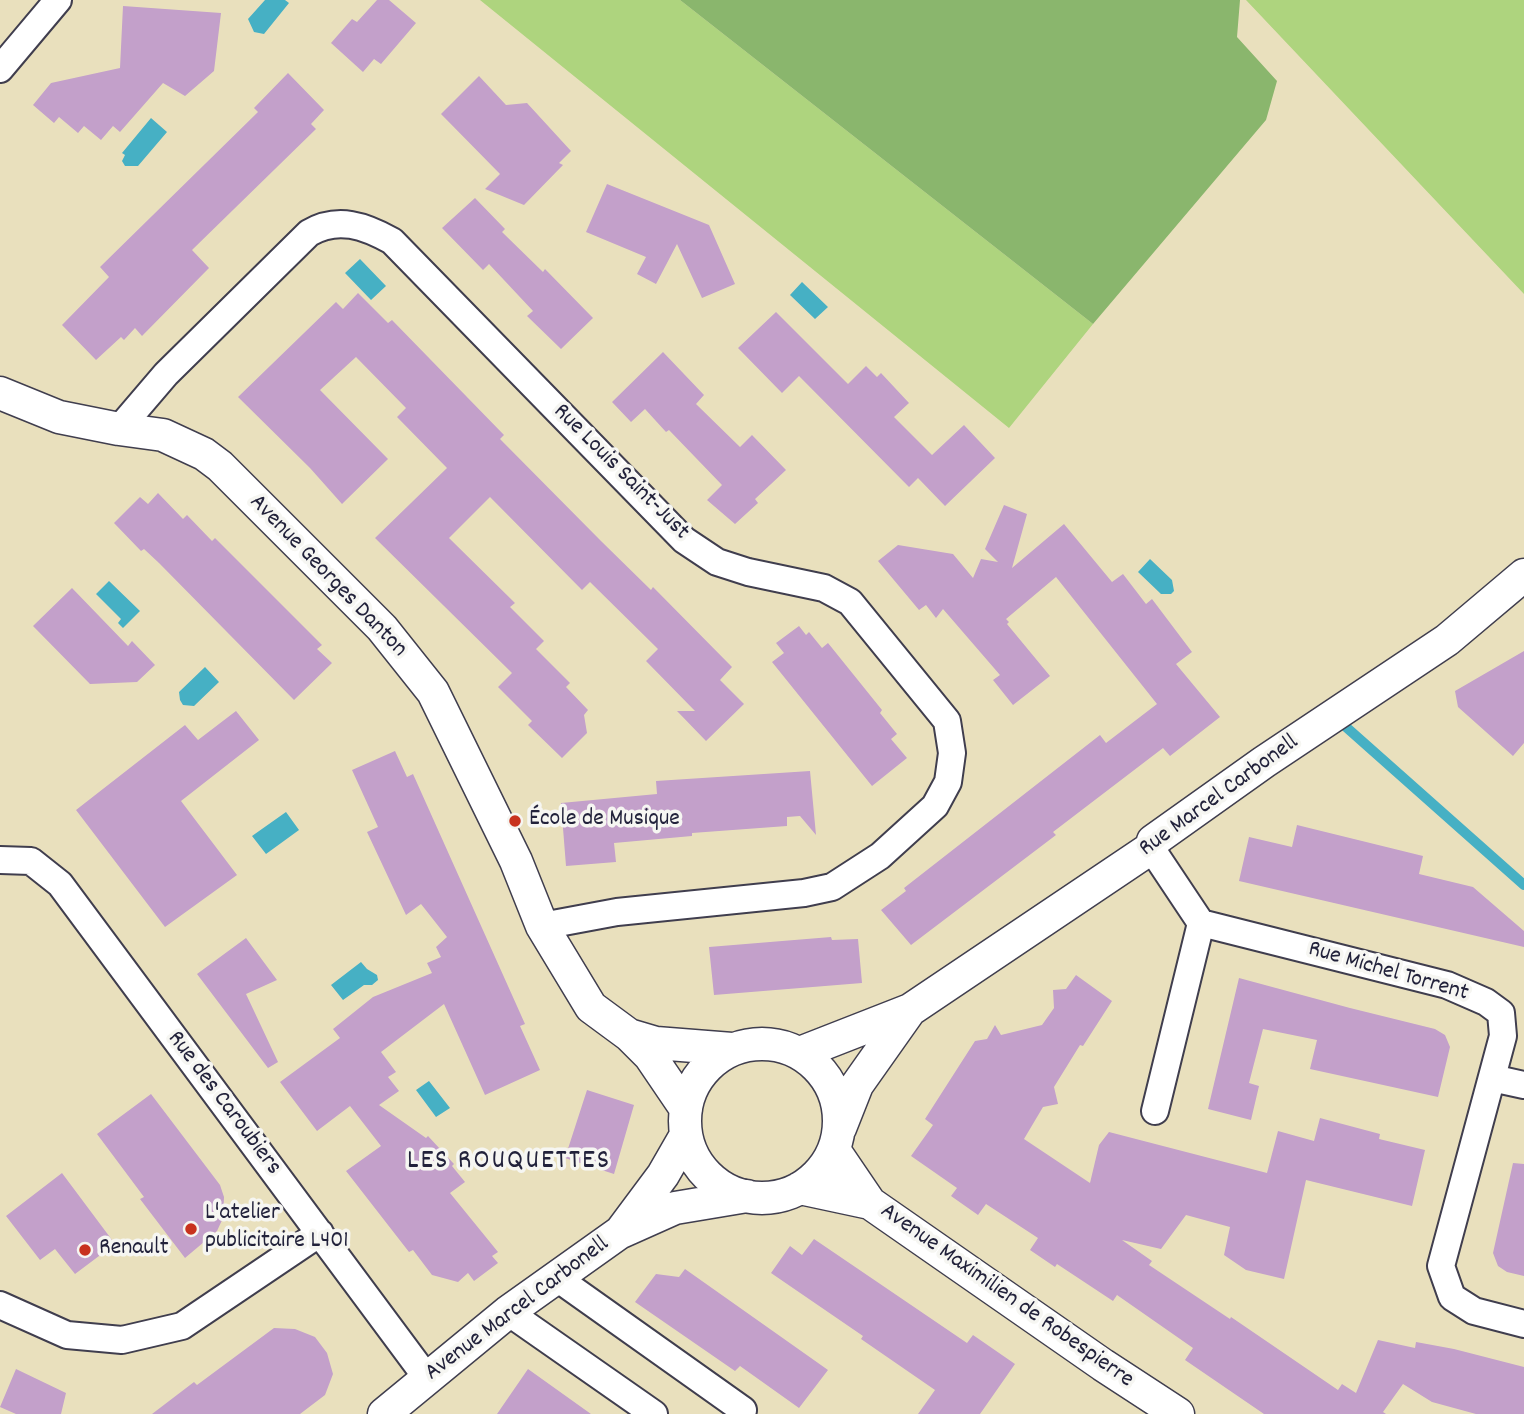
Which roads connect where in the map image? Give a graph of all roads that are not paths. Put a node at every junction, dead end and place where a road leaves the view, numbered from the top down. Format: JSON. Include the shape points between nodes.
{"nodes":[{"id":1,"x":58,"y":0,"type":"edge"},
{"id":2,"x":0,"y":69,"type":"edge"},
{"id":3,"x":0,"y":393,"type":"edge"},
{"id":4,"x":119,"y":429,"type":"junction"},
{"id":5,"x":1524,"y":575,"type":"edge"},
{"id":6,"x":1151,"y":848,"type":"junction"},
{"id":7,"x":0,"y":860,"type":"edge"},
{"id":8,"x":1201,"y":923,"type":"junction"},
{"id":9,"x":542,"y":926,"type":"junction"},
{"id":10,"x":910,"y":1010,"type":"junction"},
{"id":11,"x":629,"y":1035,"type":"junction"},
{"id":12,"x":732,"y":1049,"type":"junction"},
{"id":13,"x":800,"y":1053,"type":"junction"},
{"id":14,"x":1492,"y":1078,"type":"junction"},
{"id":15,"x":1524,"y":1085,"type":"edge"},
{"id":16,"x":1155,"y":1111,"type":"dead end"},
{"id":17,"x":686,"y":1122,"type":"junction"},
{"id":18,"x":837,"y":1139,"type":"junction"},
{"id":19,"x":800,"y":1188,"type":"junction"},
{"id":20,"x":747,"y":1196,"type":"junction"},
{"id":21,"x":870,"y":1203,"type":"junction"},
{"id":22,"x":320,"y":1233,"type":"junction"},
{"id":23,"x":619,"y":1234,"type":"junction"},
{"id":24,"x":556,"y":1278,"type":"junction"},
{"id":25,"x":0,"y":1306,"type":"edge"},
{"id":26,"x":508,"y":1312,"type":"junction"},
{"id":27,"x":1524,"y":1324,"type":"edge"},
{"id":28,"x":427,"y":1378,"type":"junction"},
{"id":29,"x":384,"y":1414,"type":"edge"},
{"id":30,"x":654,"y":1414,"type":"edge"},
{"id":31,"x":739,"y":1414,"type":"edge"},
{"id":32,"x":1178,"y":1414,"type":"edge"}],
"edges":[{"from":1,"to":2,"type":"street"},
{"from":3,"to":4,"type":"street","name":"Avenue Georges Danton","via":[[59,417]]},
{"from":4,"to":9,"type":"street","name":"Avenue Georges Danton","via":[[163,435],[220,466],[382,628],[433,692],[516,861]]},
{"from":4,"to":9,"type":"street","name":"Rue Louis Saint-Just","via":[[166,374],[309,233],[341,224],[367,228],[392,241],[684,540],[718,562],[824,588],[850,601],[947,720],[952,753],[948,782],[935,806],[880,856],[832,887],[617,912]]},
{"from":5,"to":6,"type":"street","name":"Rue Marcel Carbonell","via":[[1447,640],[1264,762],[1153,841]]},
{"from":6,"to":8,"type":"street"},
{"from":6,"to":10,"type":"street","name":"Rue Marcel Carbonell"},
{"from":7,"to":22,"type":"street","name":"Rue des Caroubiers","via":[[31,861],[61,884]]},
{"from":8,"to":14,"type":"street","name":"Rue Michel Torrent","via":[[1447,985],[1486,1002],[1502,1013],[1503,1036]]},
{"from":8,"to":16,"type":"street"},
{"from":9,"to":11,"type":"street","name":"Avenue Georges Danton","via":[[591,1007]]},
{"from":10,"to":13,"type":"street","name":"Rue Marcel Carbonell"},
{"from":10,"to":18,"type":"street","name":"Rue Marcel Carbonell","via":[[857,1085]]},
{"from":11,"to":12,"type":"street","name":"Avenue Georges Danton","via":[[656,1043]]},
{"from":11,"to":17,"type":"street","name":"Avenue Georges Danton","via":[[650,1056]]},
{"from":12,"to":13,"type":"street","via":[[778,1045]]},
{"from":12,"to":17,"type":"street","via":[[710,1063],[694,1084]]},
{"from":13,"to":18,"type":"street","via":[[831,1085],[838,1106]]},
{"from":14,"to":15,"type":"street"},
{"from":14,"to":27,"type":"street","name":"Rue Michel Torrent","via":[[1441,1266],[1452,1297],[1474,1311]]},
{"from":17,"to":20,"type":"street","via":[[694,1157],[707,1175]]},
{"from":17,"to":23,"type":"street","name":"Avenue Marcel Carbonell","via":[[663,1175]]},
{"from":18,"to":19,"type":"street","via":[[826,1166]]},
{"from":18,"to":21,"type":"street","name":"Avenue Maximilien de Robespierre"},
{"from":19,"to":20,"type":"street","via":[[765,1198]]},
{"from":19,"to":21,"type":"street","name":"Avenue Maximilien de Robespierre"},
{"from":20,"to":23,"type":"street","name":"Avenue Marcel Carbonell","via":[[675,1208]]},
{"from":21,"to":32,"type":"street","name":"Avenue Maximilien de Robespierre"},
{"from":22,"to":25,"type":"street","via":[[182,1326],[122,1340],[67,1335]]},
{"from":22,"to":28,"type":"street","name":"Rue des Caroubiers"},
{"from":23,"to":24,"type":"street","name":"Avenue Marcel Carbonell"},
{"from":24,"to":26,"type":"street","name":"Avenue Marcel Carbonell"},
{"from":24,"to":31,"type":"street","via":[[743,1410]]},
{"from":26,"to":28,"type":"street","name":"Avenue Marcel Carbonell"},
{"from":26,"to":30,"type":"street"},
{"from":28,"to":29,"type":"street","name":"Avenue Marcel Carbonell"}]}
